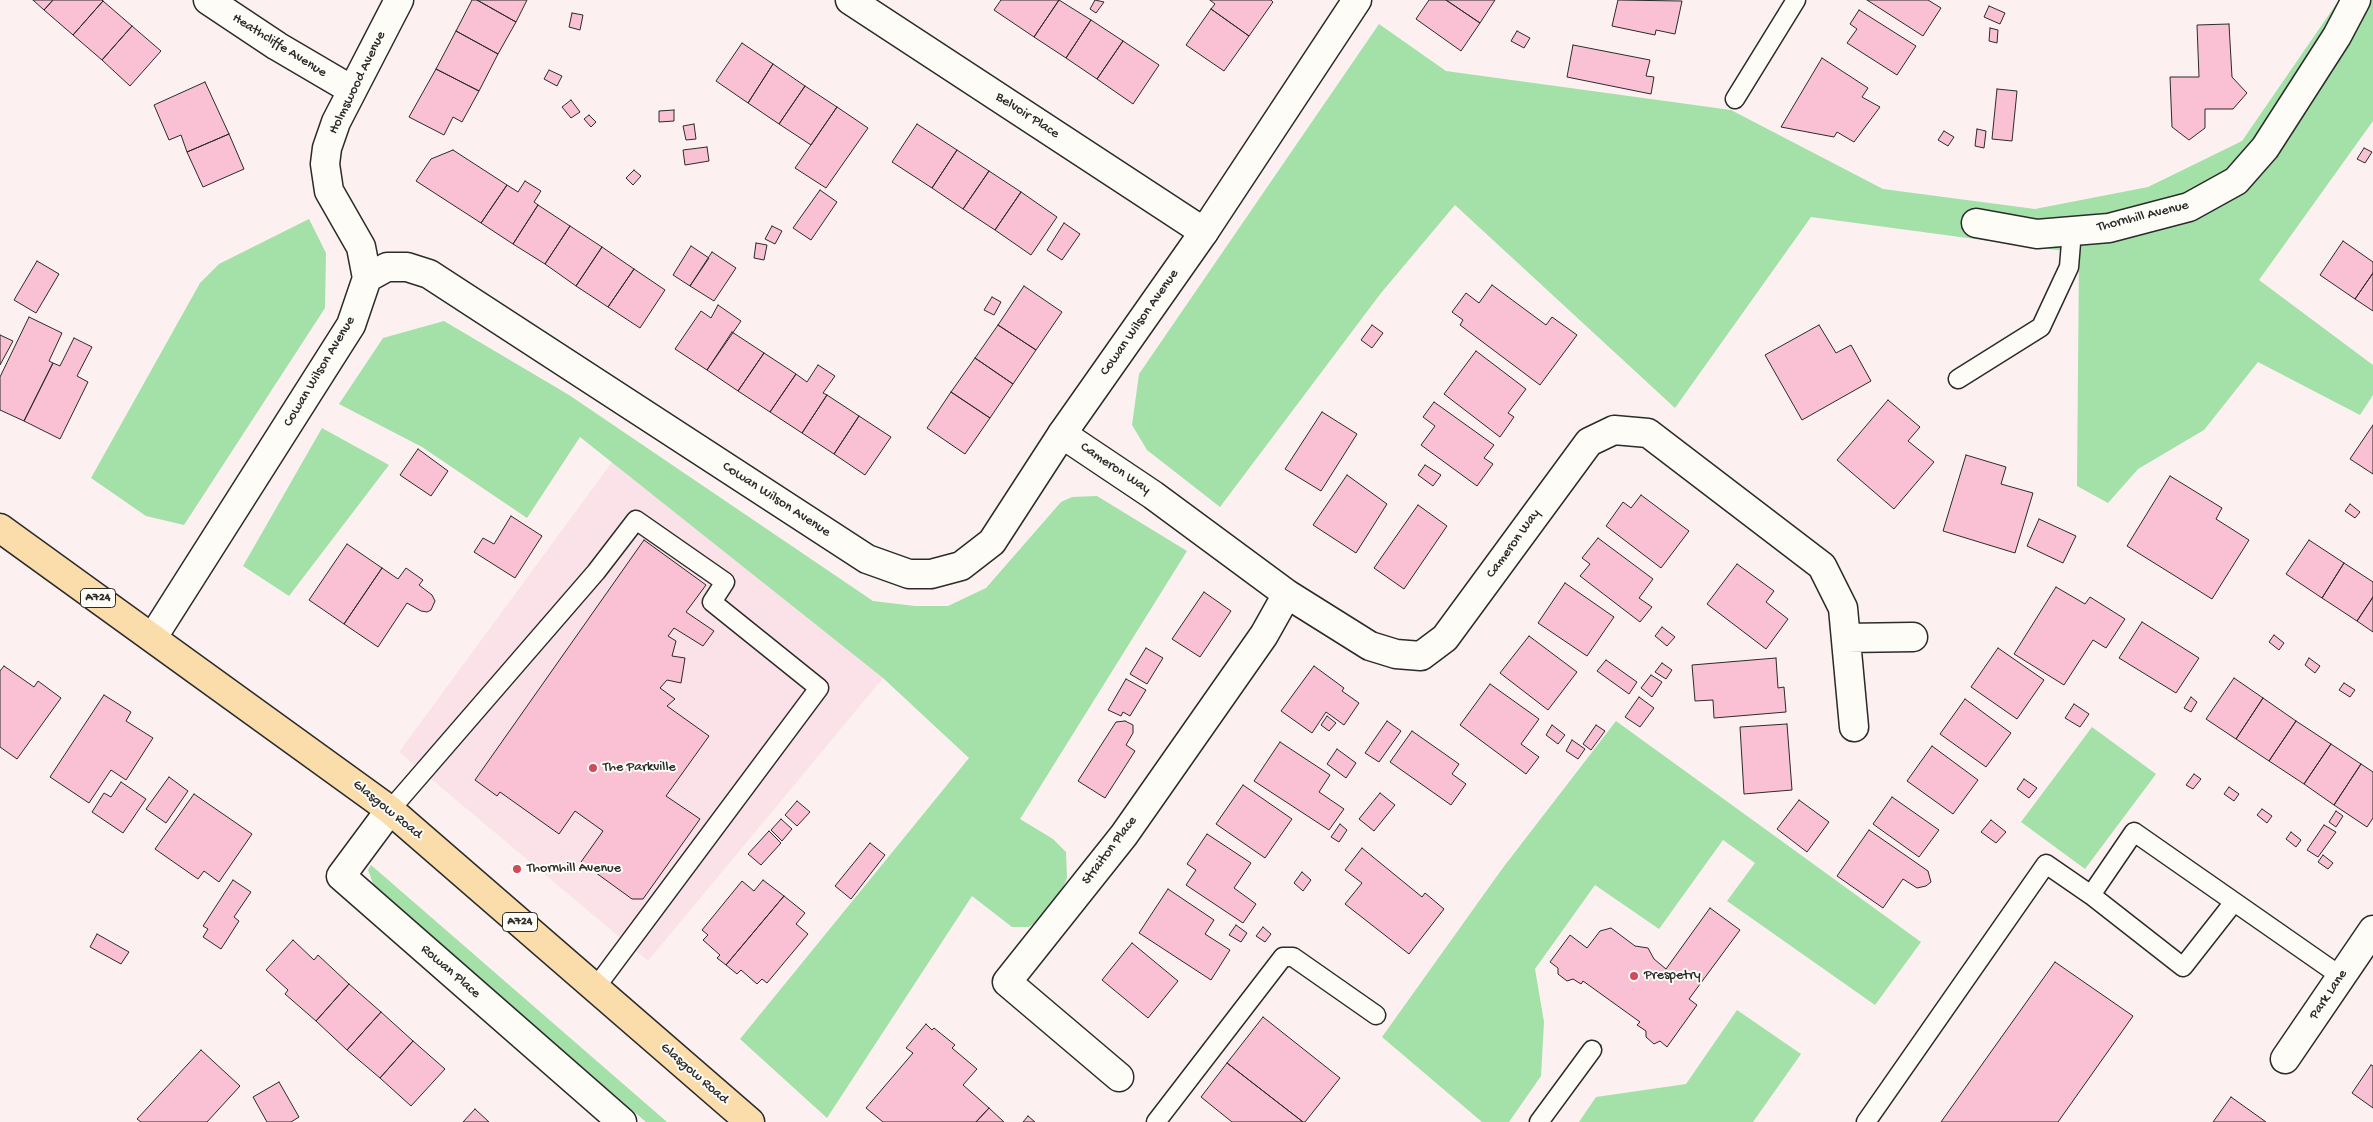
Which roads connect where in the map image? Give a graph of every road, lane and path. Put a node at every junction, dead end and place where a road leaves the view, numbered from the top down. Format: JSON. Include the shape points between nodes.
{"nodes":[{"id":1,"x":208,"y":0,"type":"edge"},
{"id":2,"x":399,"y":0,"type":"edge"},
{"id":3,"x":850,"y":0,"type":"edge"},
{"id":4,"x":1358,"y":0,"type":"edge"},
{"id":5,"x":1796,"y":0,"type":"edge"},
{"id":6,"x":2356,"y":0,"type":"edge"},
{"id":7,"x":352,"y":90,"type":"junction"},
{"id":8,"x":1735,"y":98,"type":"dead end"},
{"id":9,"x":1976,"y":224,"type":"dead end"},
{"id":10,"x":2072,"y":231,"type":"junction"},
{"id":11,"x":1204,"y":232,"type":"junction"},
{"id":12,"x":368,"y":278,"type":"junction"},
{"id":13,"x":1958,"y":379,"type":"dead end"},
{"id":14,"x":1062,"y":434,"type":"junction"},
{"id":15,"x":0,"y":528,"type":"edge"},
{"id":16,"x":1288,"y":594,"type":"junction"},
{"id":17,"x":153,"y":637,"type":"junction"},
{"id":18,"x":1913,"y":637,"type":"dead end"},
{"id":19,"x":1846,"y":638,"type":"junction"},
{"id":20,"x":1854,"y":727,"type":"dead end"},
{"id":21,"x":390,"y":810,"type":"junction"},
{"id":22,"x":2091,"y":895,"type":"junction"},
{"id":23,"x":2234,"y":902,"type":"junction"},
{"id":24,"x":2373,"y":930,"type":"edge"},
{"id":25,"x":2342,"y":976,"type":"junction"},
{"id":26,"x":596,"y":988,"type":"junction"},
{"id":27,"x":1376,"y":1015,"type":"dead end"},
{"id":28,"x":1592,"y":1050,"type":"dead end"},
{"id":29,"x":2285,"y":1059,"type":"dead end"},
{"id":30,"x":1119,"y":1077,"type":"dead end"},
{"id":31,"x":622,"y":1122,"type":"edge"},
{"id":32,"x":750,"y":1122,"type":"edge"},
{"id":33,"x":1156,"y":1122,"type":"edge"},
{"id":34,"x":1539,"y":1122,"type":"edge"},
{"id":35,"x":1866,"y":1122,"type":"edge"}],
"edges":[{"from":1,"to":7,"type":"street","name":"Heathcliffe Avenue"},
{"from":2,"to":7,"type":"street","name":"Holmswood Avenue"},
{"from":3,"to":11,"type":"street","name":"Belvoir Place"},
{"from":4,"to":11,"type":"street","name":"Cowan Wilson Avenue"},
{"from":5,"to":8,"type":"lane"},
{"from":6,"to":10,"type":"street","name":"Thornhill Avenue","via":[[2337,36],[2265,148],[2236,181],[2189,207],[2109,228]]},
{"from":7,"to":12,"type":"street","name":"Holmswood Avenue","via":[[336,122],[328,148],[326,177],[336,205],[361,247]]},
{"from":9,"to":10,"type":"street","name":"Thornhill Avenue","via":[[2037,234]]},
{"from":10,"to":13,"type":"lane","via":[[2069,266],[2041,327]]},
{"from":11,"to":14,"type":"street","name":"Cowan Wilson Avenue"},
{"from":12,"to":14,"type":"street","name":"Cowan Wilson Avenue","via":[[388,266],[408,267],[429,274],[867,559],[909,574],[930,574],[960,566],[992,542]]},
{"from":12,"to":17,"type":"street","name":"Cowan Wilson Avenue","via":[[351,325]]},
{"from":14,"to":16,"type":"street","name":"Cameron Way","via":[[1153,495]]},
{"from":15,"to":17,"type":"main road","name":"Glasgow Road","number":"A724"},
{"from":16,"to":19,"type":"street","name":"Cameron Way","via":[[1370,646],[1396,654],[1421,656],[1445,638],[1589,442],[1614,430],[1648,433],[1822,566],[1843,608]]},
{"from":16,"to":30,"type":"street","name":"Straiton Place","via":[[1264,634],[1124,835],[1008,982]]},
{"from":17,"to":21,"type":"main road","name":"Glasgow Road","number":"A724"},
{"from":18,"to":19,"type":"street"},
{"from":19,"to":20,"type":"street","name":"Cameron Way"},
{"from":21,"to":26,"type":"main road","name":"Glasgow Road","number":"A724"},
{"from":21,"to":26,"type":"lane","via":[[596,572],[636,520],[725,582],[712,602],[819,688]]},
{"from":21,"to":31,"type":"street","name":"Rowan Place","via":[[340,876]]},
{"from":22,"to":23,"type":"lane","via":[[2134,832]]},
{"from":22,"to":23,"type":"lane","via":[[2183,967]]},
{"from":22,"to":35,"type":"lane","via":[[2046,864]]},
{"from":23,"to":25,"type":"lane"},
{"from":24,"to":25,"type":"street","name":"Park Lane"},
{"from":25,"to":29,"type":"street","name":"Park Lane"},
{"from":26,"to":32,"type":"main road","name":"Glasgow Road","number":"A724"},
{"from":27,"to":33,"type":"lane","via":[[1293,958],[1283,958]]},
{"from":28,"to":34,"type":"lane"}]}
